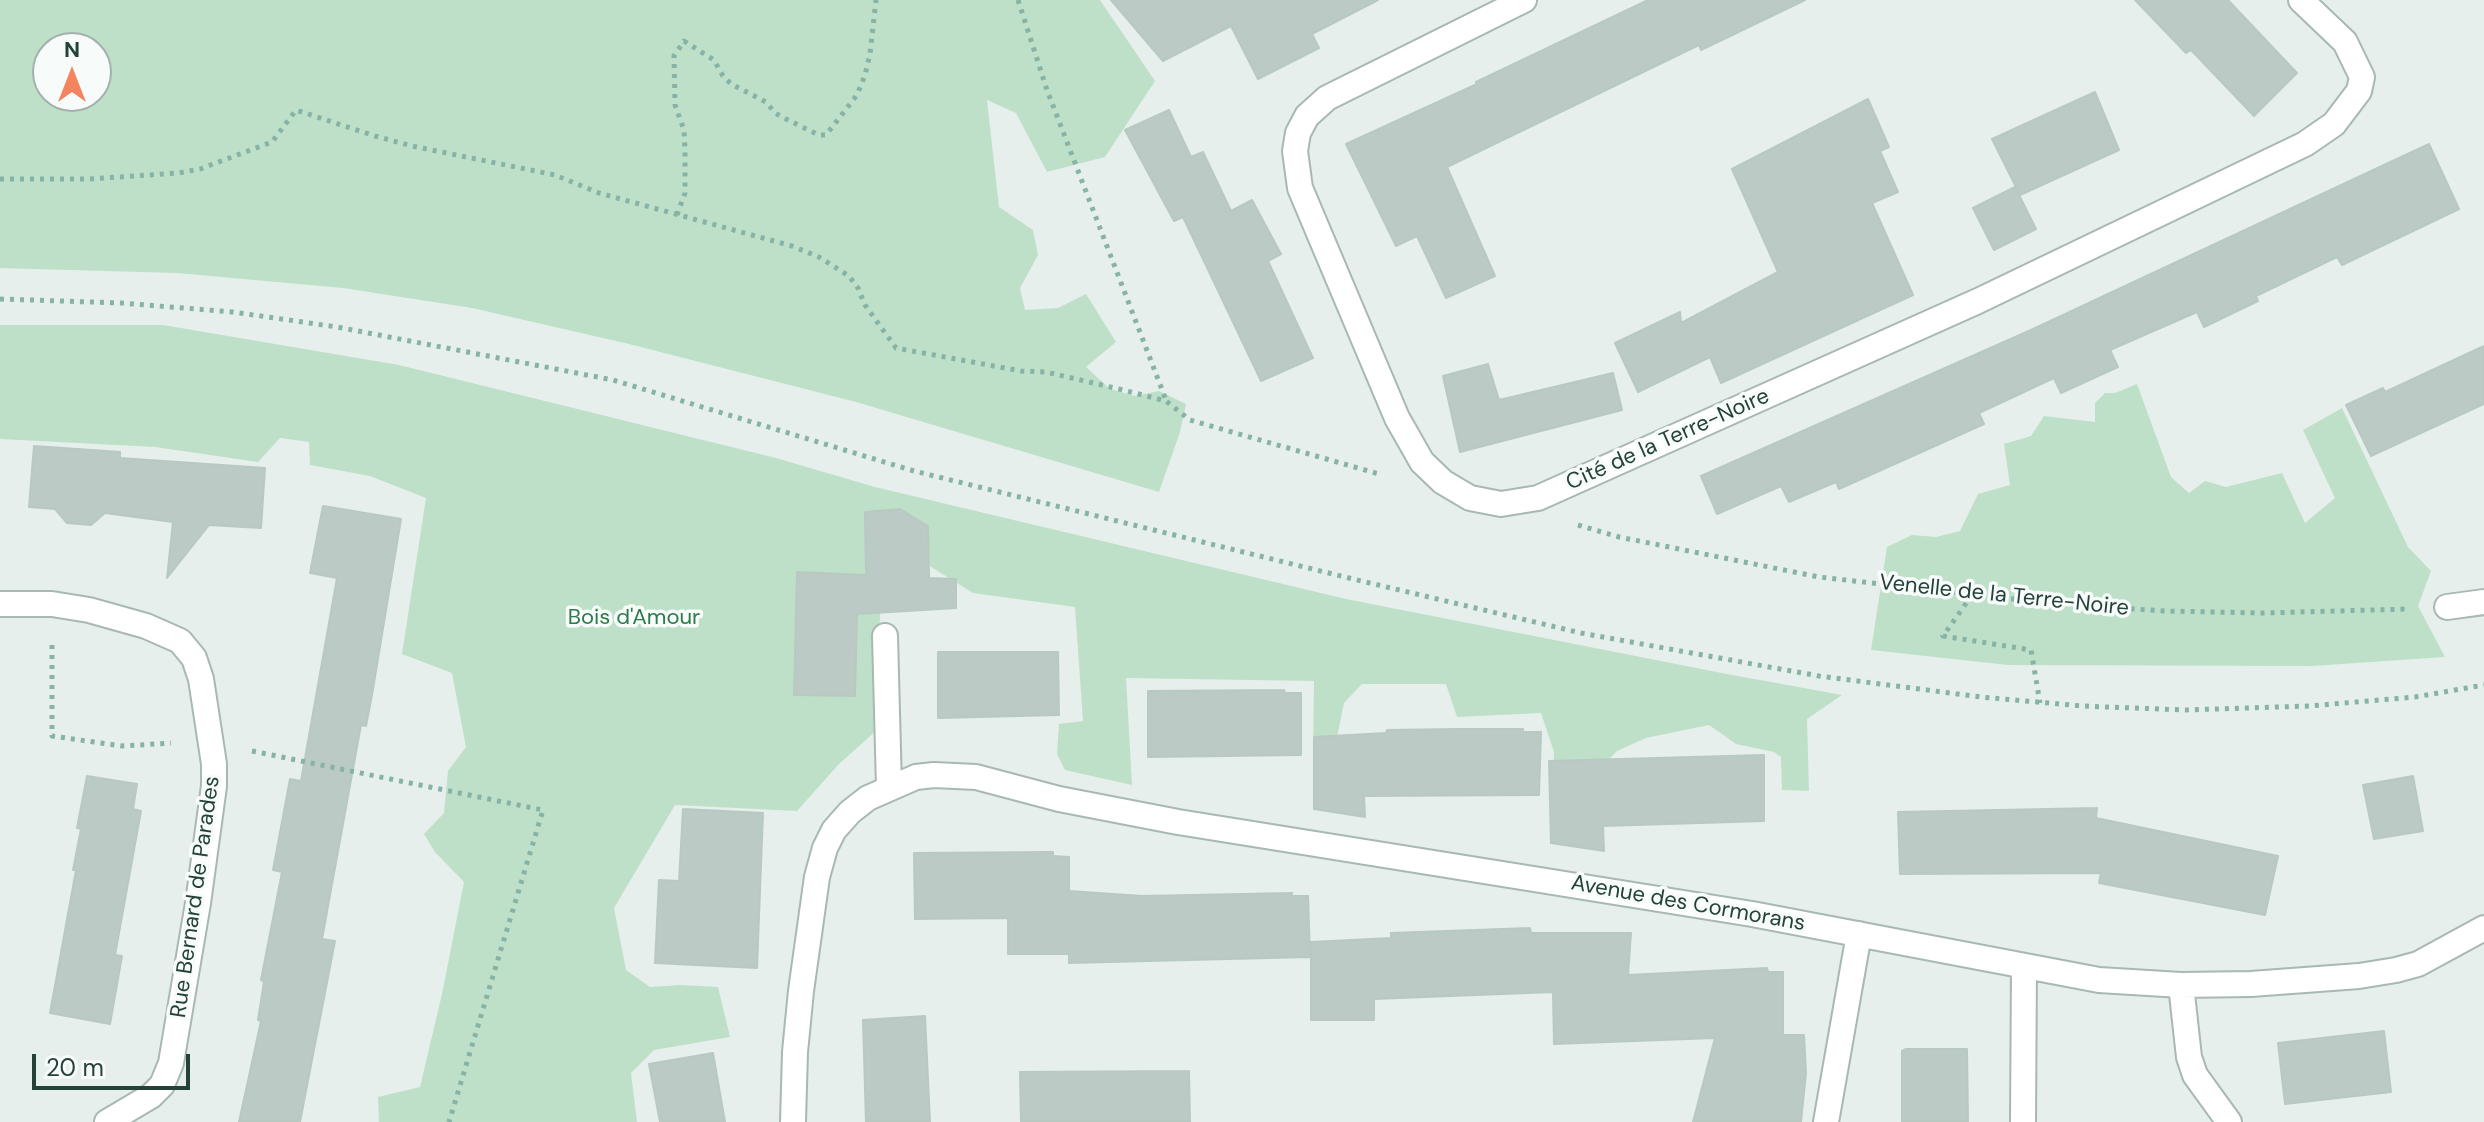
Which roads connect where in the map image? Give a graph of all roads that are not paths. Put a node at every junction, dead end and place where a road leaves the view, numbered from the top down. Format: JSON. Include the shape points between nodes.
{"nodes":[{"id":1,"x":1524,"y":0,"type":"edge"},
{"id":2,"x":2301,"y":0,"type":"edge"},
{"id":3,"x":2484,"y":602,"type":"edge"},
{"id":4,"x":0,"y":604,"type":"edge"},
{"id":5,"x":2447,"y":607,"type":"road end"},
{"id":6,"x":885,"y":636,"type":"dead end"},
{"id":7,"x":889,"y":788,"type":"junction"},
{"id":8,"x":2484,"y":928,"type":"edge"},
{"id":9,"x":1859,"y":934,"type":"junction"},
{"id":10,"x":2024,"y":967,"type":"junction"},
{"id":11,"x":2181,"y":985,"type":"junction"},
{"id":12,"x":107,"y":1122,"type":"edge"},
{"id":13,"x":793,"y":1122,"type":"edge"},
{"id":14,"x":1826,"y":1122,"type":"edge"},
{"id":15,"x":2023,"y":1122,"type":"edge"},
{"id":16,"x":2229,"y":1122,"type":"edge"}],
"edges":[{"from":1,"to":2,"type":"street","name":"Cité de la Terre-Noire","via":[[1327,98],[1307,116],[1295,151],[1300,188],[1397,418],[1422,462],[1470,498],[1501,504],[1538,498],[1978,301],[2305,144],[2343,114],[2362,77],[2345,42]]},
{"from":3,"to":5,"type":"street"},
{"from":4,"to":12,"type":"street","name":"Rue Bernard de Parades","via":[[52,604],[146,626],[180,641],[194,658],[201,679],[214,775],[171,1063],[151,1096]]},
{"from":6,"to":7,"type":"street"},
{"from":7,"to":9,"type":"street","name":"Avenue des Cormorans","via":[[916,777],[976,777],[1107,810]]},
{"from":7,"to":13,"type":"street","name":"Avenue des Cormorans","via":[[850,812],[825,848],[801,991]]},
{"from":8,"to":11,"type":"street","name":"Avenue des Cormorans","via":[[2418,964],[2396,970]]},
{"from":9,"to":10,"type":"street","name":"Avenue des Cormorans"},
{"from":9,"to":14,"type":"street"},
{"from":10,"to":11,"type":"street","name":"Avenue des Cormorans","via":[[2099,980]]},
{"from":10,"to":15,"type":"street"},
{"from":11,"to":16,"type":"street","via":[[2195,1075]]}]}
